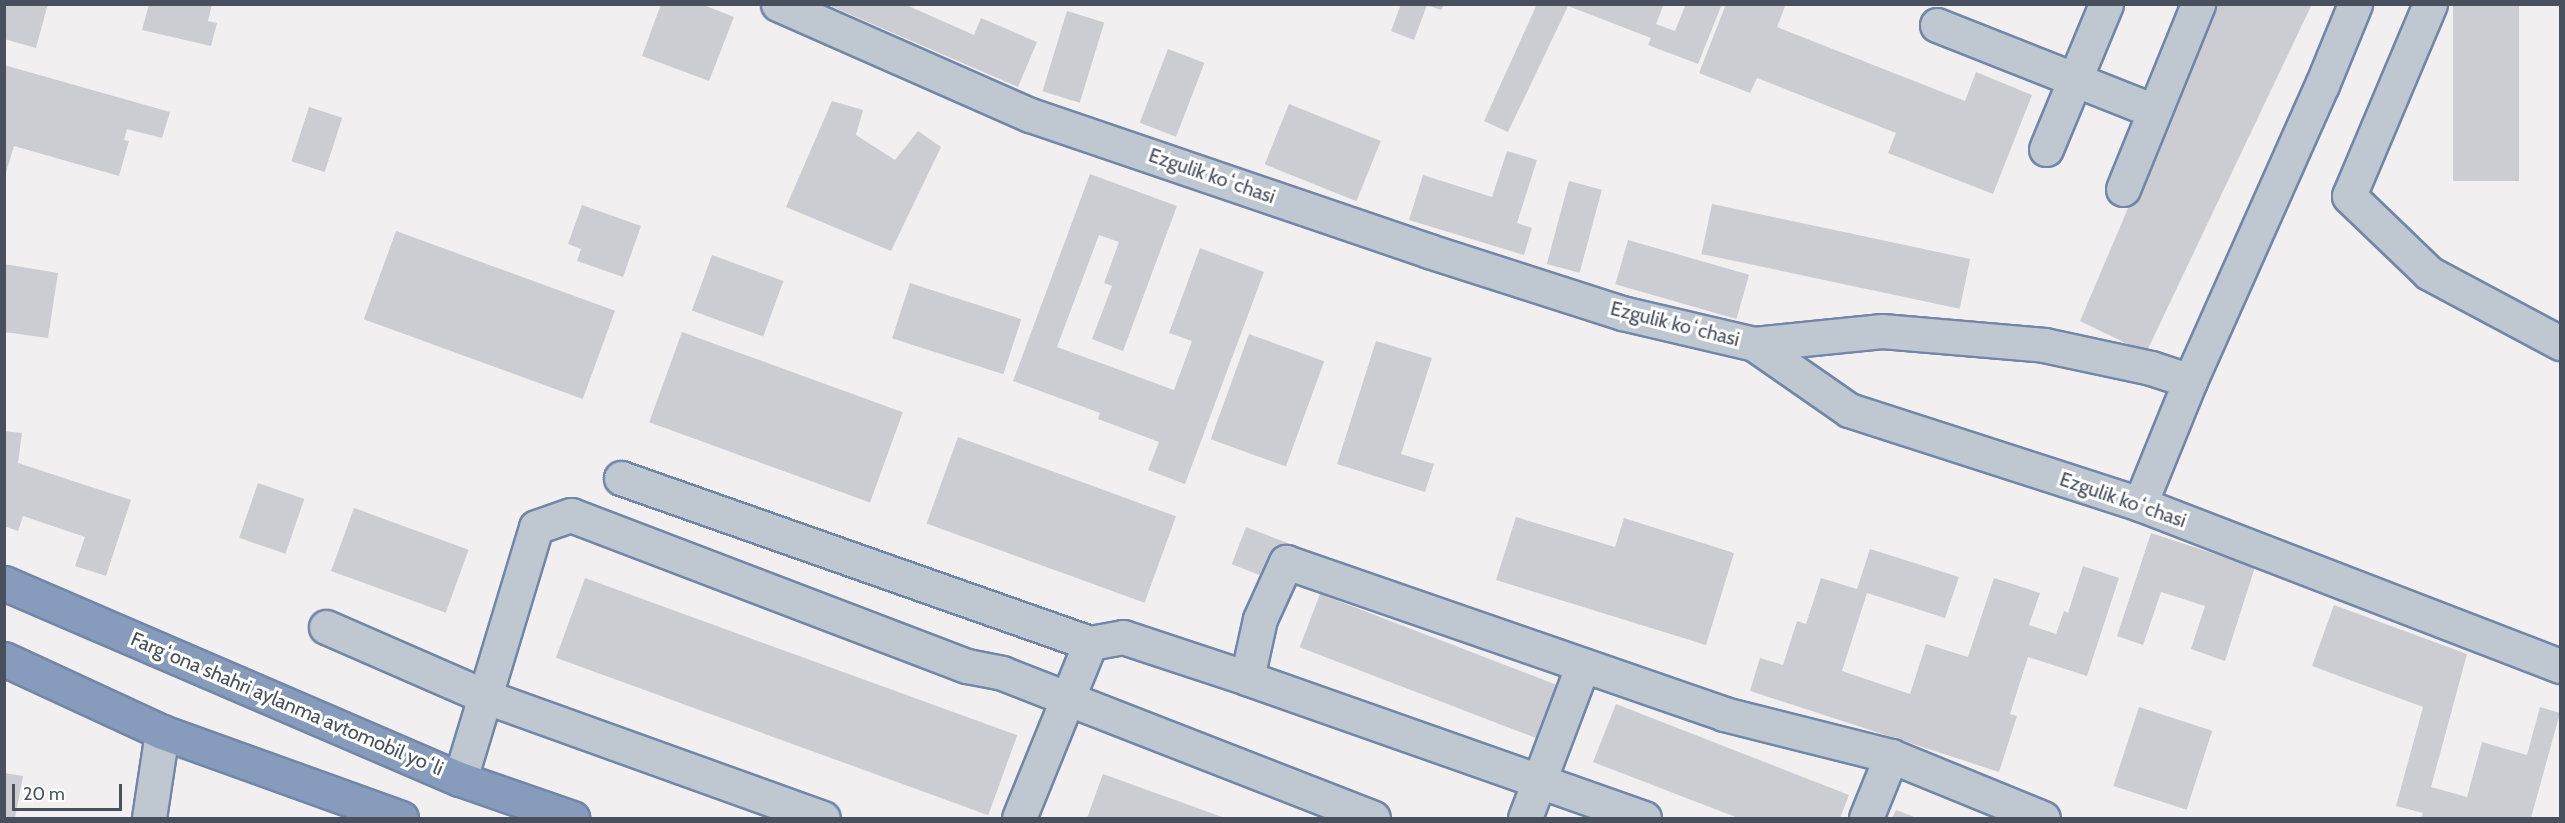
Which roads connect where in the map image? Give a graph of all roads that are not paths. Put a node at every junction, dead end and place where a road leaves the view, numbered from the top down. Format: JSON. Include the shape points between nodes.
{"nodes":[{"id":1,"x":778,"y":4,"type":"edge"},
{"id":2,"x":2106,"y":4,"type":"edge"},
{"id":3,"x":2198,"y":4,"type":"edge"},
{"id":4,"x":2355,"y":4,"type":"edge"},
{"id":5,"x":2430,"y":4,"type":"edge"},
{"id":6,"x":1937,"y":25,"type":"dead end"},
{"id":7,"x":2074,"y":80,"type":"junction"},
{"id":8,"x":2154,"y":111,"type":"junction"},
{"id":9,"x":2046,"y":149,"type":"dead end"},
{"id":10,"x":2123,"y":189,"type":"dead end"},
{"id":11,"x":1754,"y":344,"type":"junction"},
{"id":12,"x":2560,"y":344,"type":"edge"},
{"id":13,"x":2190,"y":381,"type":"junction"},
{"id":14,"x":621,"y":478,"type":"dead end"},
{"id":15,"x":2140,"y":504,"type":"junction"},
{"id":16,"x":4,"y":583,"type":"edge"},
{"id":17,"x":326,"y":627,"type":"dead end"},
{"id":18,"x":1090,"y":643,"type":"junction"},
{"id":19,"x":4,"y":659,"type":"edge"},
{"id":20,"x":2560,"y":666,"type":"edge"},
{"id":21,"x":1582,"y":667,"type":"junction"},
{"id":22,"x":1247,"y":678,"type":"junction"},
{"id":23,"x":484,"y":696,"type":"junction"},
{"id":24,"x":1066,"y":698,"type":"junction"},
{"id":25,"x":162,"y":732,"type":"junction"},
{"id":26,"x":1891,"y":756,"type":"junction"},
{"id":27,"x":460,"y":779,"type":"junction"},
{"id":28,"x":1538,"y":780,"type":"junction"},
{"id":29,"x":149,"y":819,"type":"edge"},
{"id":30,"x":401,"y":819,"type":"edge"},
{"id":31,"x":572,"y":819,"type":"edge"},
{"id":32,"x":823,"y":819,"type":"edge"},
{"id":33,"x":1019,"y":819,"type":"edge"},
{"id":34,"x":1373,"y":819,"type":"edge"},
{"id":35,"x":1525,"y":819,"type":"edge"},
{"id":36,"x":1644,"y":819,"type":"edge"},
{"id":37,"x":1866,"y":819,"type":"edge"},
{"id":38,"x":2043,"y":819,"type":"edge"}],
"edges":[{"from":1,"to":11,"type":"street","name":"Ezgulik koʻchasi","via":[[1030,115],[1610,309]]},
{"from":2,"to":7,"type":"street"},
{"from":3,"to":8,"type":"street"},
{"from":4,"to":13,"type":"street"},
{"from":5,"to":12,"type":"street","via":[[2349,196],[2429,273]]},
{"from":6,"to":7,"type":"street"},
{"from":7,"to":8,"type":"street"},
{"from":7,"to":9,"type":"street"},
{"from":8,"to":10,"type":"street"},
{"from":11,"to":13,"type":"street","via":[[1894,332],[2043,345],[2151,368]]},
{"from":11,"to":15,"type":"street","name":"Ezgulik koʻchasi","via":[[1849,410]]},
{"from":13,"to":15,"type":"street"},
{"from":14,"to":18,"type":"street"},
{"from":15,"to":20,"type":"street","name":"Ezgulik koʻchasi"},
{"from":16,"to":27,"type":"highway","name":"Fargʻona shahri aylanma avtomobil yoʻli"},
{"from":17,"to":23,"type":"street"},
{"from":18,"to":22,"type":"street","via":[[1123,637]]},
{"from":18,"to":24,"type":"street"},
{"from":19,"to":25,"type":"highway"},
{"from":21,"to":22,"type":"street","via":[[1286,562],[1260,619]]},
{"from":21,"to":26,"type":"street","via":[[1724,714]]},
{"from":21,"to":28,"type":"street"},
{"from":22,"to":28,"type":"street"},
{"from":23,"to":24,"type":"street","via":[[536,527],[571,515],[967,666],[1002,673]]},
{"from":23,"to":27,"type":"street"},
{"from":23,"to":32,"type":"street"},
{"from":24,"to":33,"type":"street"},
{"from":24,"to":34,"type":"street"},
{"from":25,"to":29,"type":"street"},
{"from":25,"to":30,"type":"highway"},
{"from":26,"to":37,"type":"street"},
{"from":26,"to":38,"type":"street"},
{"from":27,"to":31,"type":"highway","name":"Fargʻona shahri aylanma avtomobil yoʻli"},
{"from":28,"to":35,"type":"street"},
{"from":28,"to":36,"type":"street"}]}
